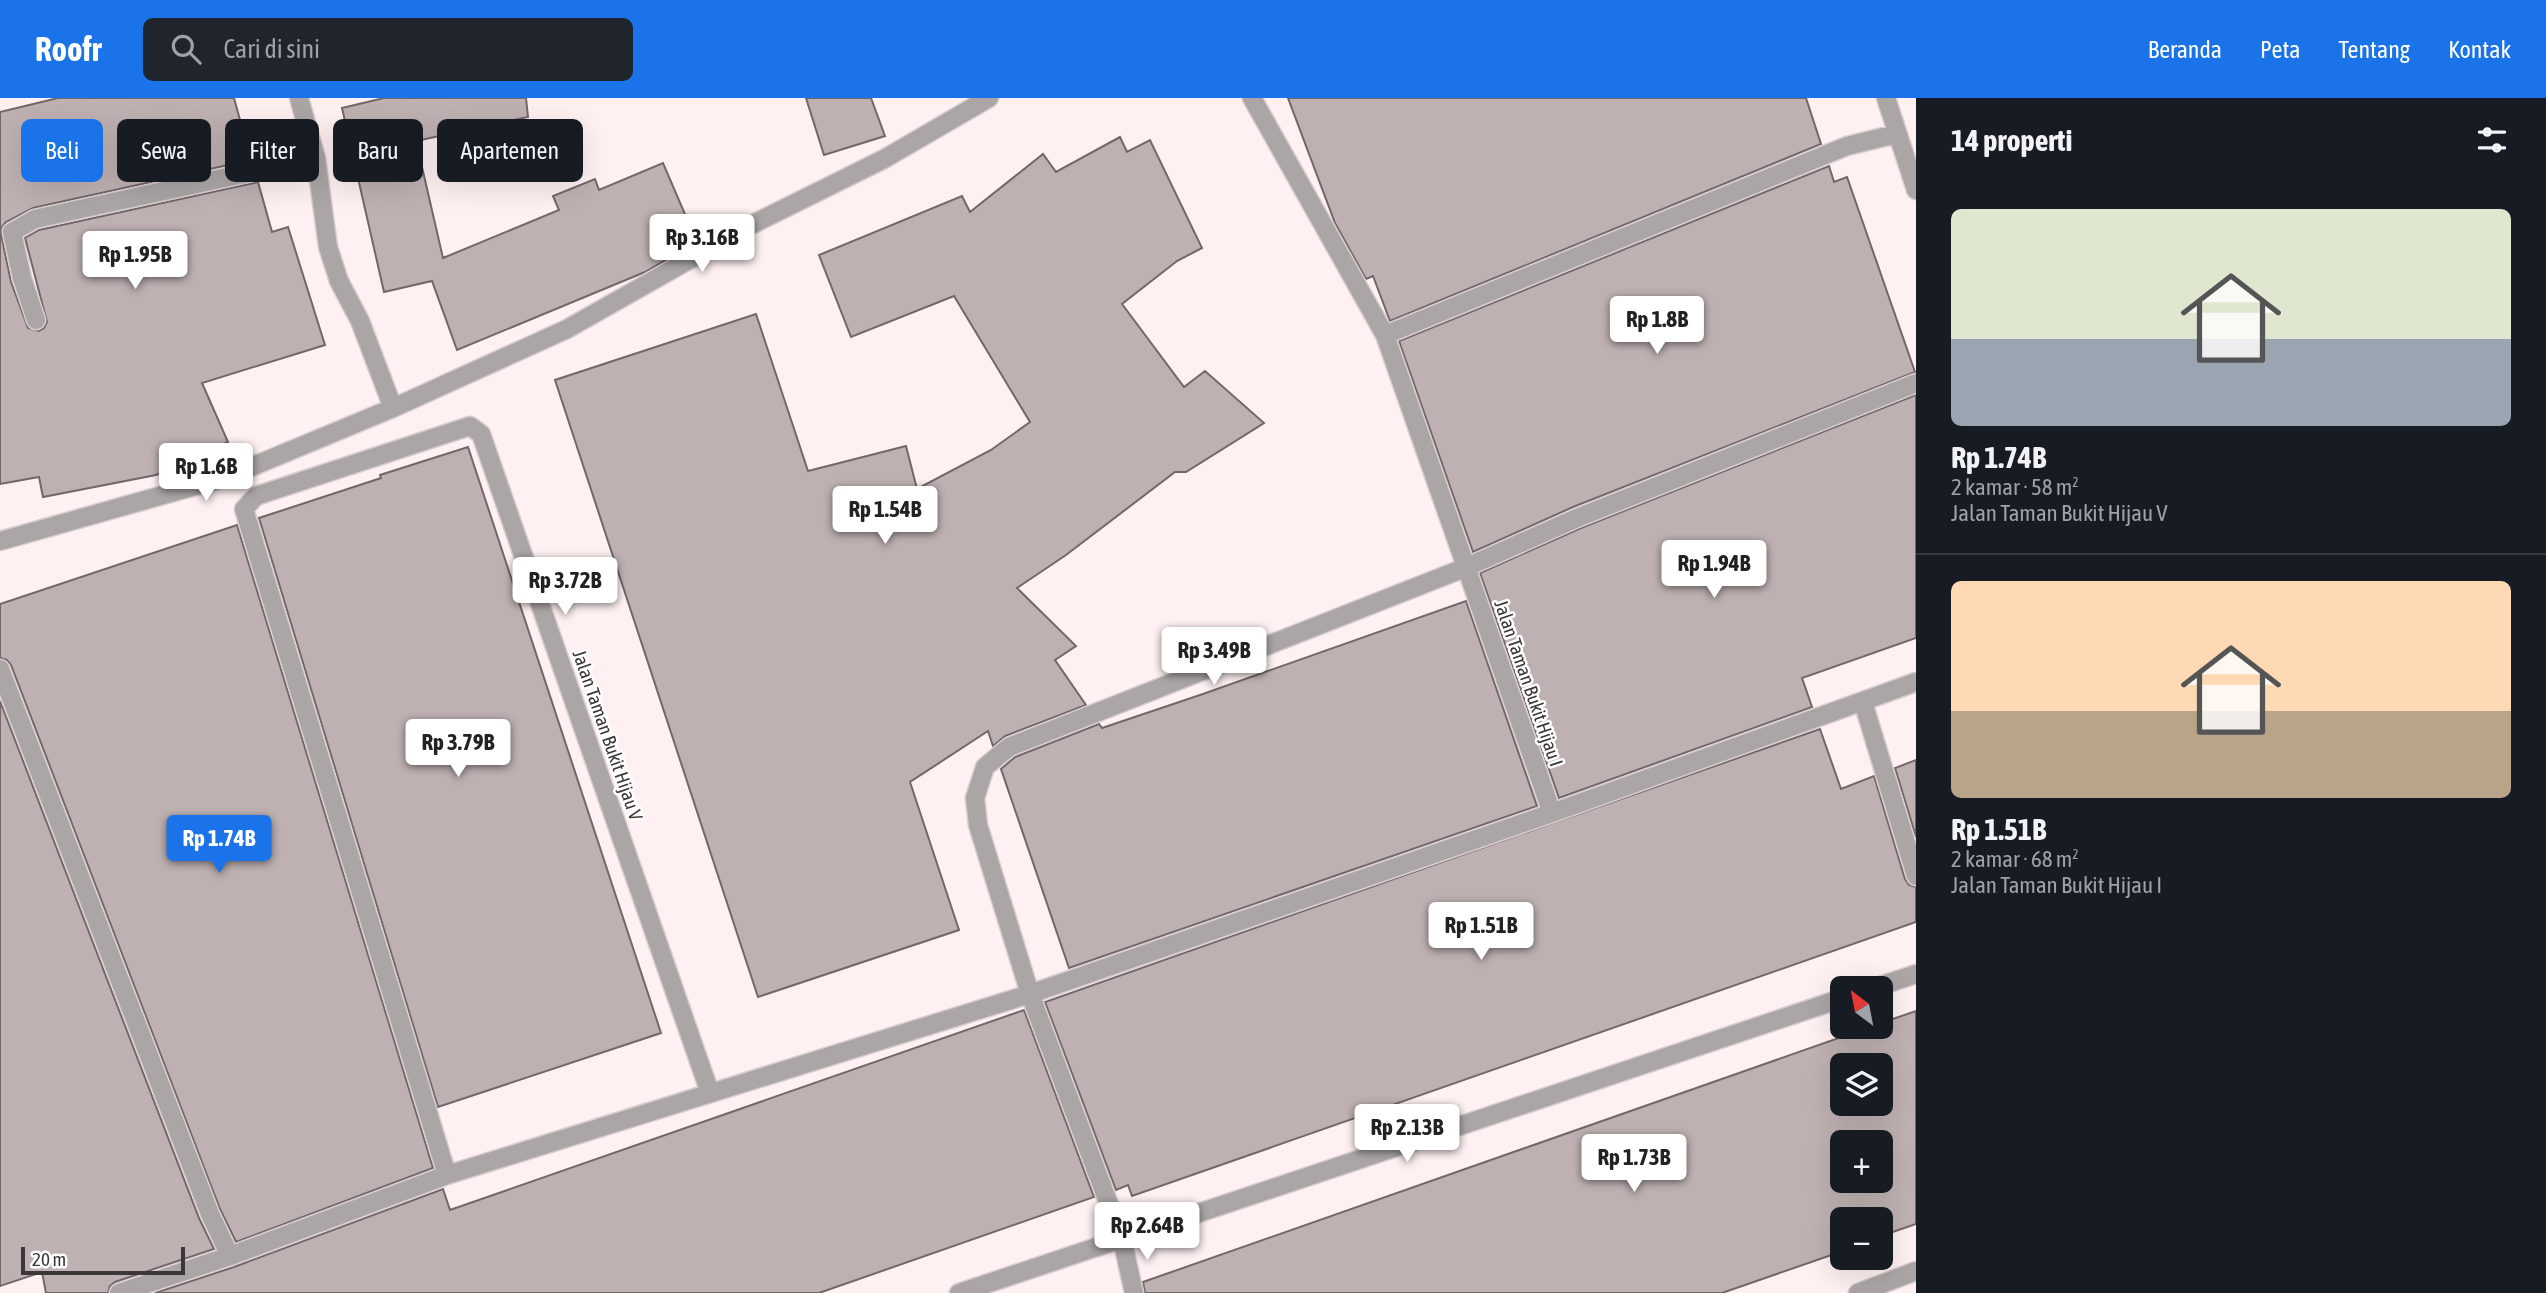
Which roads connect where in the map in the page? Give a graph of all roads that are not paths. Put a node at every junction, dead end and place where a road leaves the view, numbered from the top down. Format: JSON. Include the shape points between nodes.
{"nodes":[{"id":1,"x":299,"y":98,"type":"edge"},
{"id":2,"x":989,"y":98,"type":"edge"},
{"id":3,"x":1252,"y":98,"type":"edge"},
{"id":4,"x":1886,"y":98,"type":"edge"},
{"id":5,"x":305,"y":119,"type":"edge"},
{"id":6,"x":1896,"y":134,"type":"junction"},
{"id":7,"x":225,"y":178,"type":"edge"},
{"id":8,"x":319,"y":178,"type":"edge"},
{"id":9,"x":1916,"y":190,"type":"edge"},
{"id":10,"x":36,"y":320,"type":"dead end"},
{"id":11,"x":1385,"y":335,"type":"junction"},
{"id":12,"x":1916,"y":383,"type":"edge"},
{"id":13,"x":393,"y":408,"type":"junction"},
{"id":14,"x":0,"y":541,"type":"edge"},
{"id":15,"x":1467,"y":567,"type":"junction"},
{"id":16,"x":0,"y":669,"type":"edge"},
{"id":17,"x":1916,"y":682,"type":"edge"},
{"id":18,"x":1863,"y":702,"type":"junction"},
{"id":19,"x":1552,"y":813,"type":"junction"},
{"id":20,"x":1916,"y":876,"type":"edge"},
{"id":21,"x":1916,"y":974,"type":"edge"},
{"id":22,"x":1894,"y":981,"type":"edge"},
{"id":23,"x":1030,"y":994,"type":"junction"},
{"id":24,"x":1830,"y":1002,"type":"edge"},
{"id":25,"x":710,"y":1093,"type":"junction"},
{"id":26,"x":447,"y":1175,"type":"junction"},
{"id":27,"x":1122,"y":1239,"type":"junction"},
{"id":28,"x":230,"y":1256,"type":"junction"},
{"id":29,"x":1916,"y":1271,"type":"edge"},
{"id":30,"x":119,"y":1293,"type":"edge"},
{"id":31,"x":959,"y":1293,"type":"edge"},
{"id":32,"x":1134,"y":1293,"type":"edge"},
{"id":33,"x":1858,"y":1293,"type":"edge"}],
"edges":[{"from":1,"to":5,"type":"street"},
{"from":2,"to":13,"type":"street","via":[[567,329]]},
{"from":3,"to":11,"type":"street","name":"Jalan Taman Bukit Hijau I"},
{"from":4,"to":6,"type":"street"},
{"from":6,"to":9,"type":"street"},
{"from":6,"to":11,"type":"street","via":[[1847,146]]},
{"from":7,"to":10,"type":"street","via":[[35,219],[12,233]]},
{"from":8,"to":13,"type":"street","via":[[331,258]]},
{"from":11,"to":15,"type":"street","name":"Jalan Taman Bukit Hijau I"},
{"from":12,"to":15,"type":"street"},
{"from":13,"to":14,"type":"street","via":[[228,477]]},
{"from":15,"to":19,"type":"street","name":"Jalan Taman Bukit Hijau I"},
{"from":15,"to":23,"type":"street","via":[[1009,747],[985,766],[975,799],[978,825]]},
{"from":16,"to":28,"type":"street"},
{"from":17,"to":18,"type":"street"},
{"from":18,"to":19,"type":"street"},
{"from":18,"to":20,"type":"street"},
{"from":19,"to":23,"type":"street"},
{"from":21,"to":22,"type":"street"},
{"from":23,"to":25,"type":"street"},
{"from":23,"to":27,"type":"street"},
{"from":24,"to":27,"type":"street"},
{"from":25,"to":26,"type":"street"},
{"from":25,"to":26,"type":"street","name":"Jalan Taman Bukit Hijau V","via":[[481,434],[470,426],[256,496],[244,509]]},
{"from":26,"to":28,"type":"street"},
{"from":27,"to":31,"type":"street"},
{"from":27,"to":32,"type":"street"},
{"from":28,"to":30,"type":"street"},
{"from":29,"to":33,"type":"street"}]}
